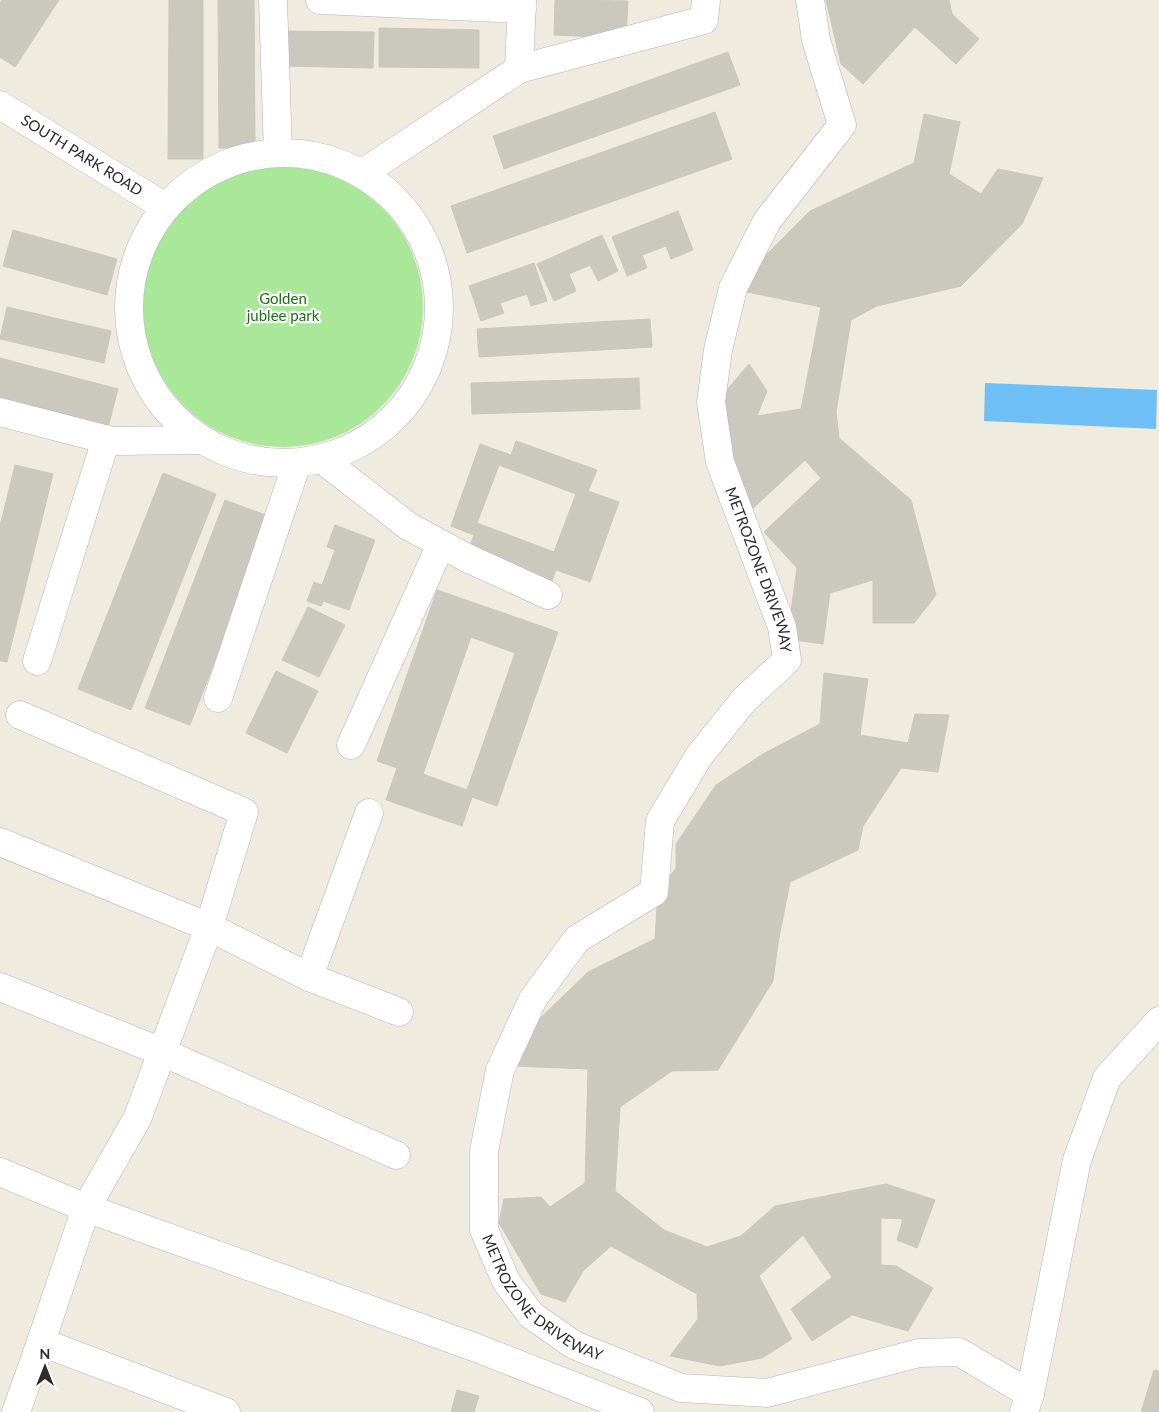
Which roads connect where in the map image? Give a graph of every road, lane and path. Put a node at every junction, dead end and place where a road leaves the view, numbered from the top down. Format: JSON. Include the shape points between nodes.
{"nodes":[{"id":1,"x":273,"y":0,"type":"edge"},
{"id":2,"x":320,"y":0,"type":"edge"},
{"id":3,"x":706,"y":0,"type":"edge"},
{"id":4,"x":810,"y":0,"type":"edge"},
{"id":5,"x":522,"y":4,"type":"edge"},
{"id":6,"x":519,"y":69,"type":"junction"},
{"id":7,"x":0,"y":105,"type":"edge"},
{"id":8,"x":278,"y":152,"type":"junction"},
{"id":9,"x":363,"y":173,"type":"junction"},
{"id":10,"x":165,"y":207,"type":"junction"},
{"id":11,"x":0,"y":412,"type":"edge"},
{"id":12,"x":106,"y":439,"type":"junction"},
{"id":13,"x":200,"y":440,"type":"junction"},
{"id":14,"x":323,"y":460,"type":"junction"},
{"id":15,"x":296,"y":466,"type":"junction"},
{"id":16,"x":442,"y":544,"type":"junction"},
{"id":17,"x":548,"y":595,"type":"dead end"},
{"id":18,"x":37,"y":661,"type":"dead end"},
{"id":19,"x":218,"y":698,"type":"dead end"},
{"id":20,"x":20,"y":715,"type":"dead end"},
{"id":21,"x":351,"y":745,"type":"dead end"},
{"id":22,"x":369,"y":813,"type":"dead end"},
{"id":23,"x":0,"y":842,"type":"edge"},
{"id":24,"x":209,"y":927,"type":"junction"},
{"id":25,"x":309,"y":977,"type":"junction"},
{"id":26,"x":0,"y":987,"type":"edge"},
{"id":27,"x":398,"y":1012,"type":"dead end"},
{"id":28,"x":1159,"y":1021,"type":"edge"},
{"id":29,"x":162,"y":1052,"type":"junction"},
{"id":30,"x":396,"y":1155,"type":"dead end"},
{"id":31,"x":0,"y":1172,"type":"edge"},
{"id":32,"x":86,"y":1208,"type":"junction"},
{"id":33,"x":41,"y":1342,"type":"junction"},
{"id":34,"x":1027,"y":1403,"type":"edge"},
{"id":35,"x":16,"y":1412,"type":"edge"},
{"id":36,"x":226,"y":1412,"type":"edge"},
{"id":37,"x":640,"y":1412,"type":"edge"}],
"edges":[{"from":1,"to":8,"type":"street"},
{"from":2,"to":5,"type":"street"},
{"from":3,"to":6,"type":"street","via":[[704,20]]},
{"from":4,"to":34,"type":"street","name":"METROZONE DRIVEWAY","via":[[816,40],[842,125],[767,221],[733,288],[718,350],[711,402],[720,462],[782,627],[787,660],[744,700],[699,756],[660,820],[654,892],[577,939],[533,999],[500,1070],[484,1151],[484,1230],[506,1281],[532,1315],[574,1345],[681,1388],[767,1393],[919,1353],[959,1352]]},
{"from":5,"to":6,"type":"street"},
{"from":6,"to":9,"type":"street"},
{"from":7,"to":10,"type":"street","name":"SOUTH PARK ROAD"},
{"from":8,"to":9,"type":"street","via":[[341,163]]},
{"from":8,"to":10,"type":"street","via":[[250,156],[192,182]]},
{"from":9,"to":14,"type":"street","via":[[403,206],[433,256],[442,299],[435,354],[408,405],[355,448]]},
{"from":10,"to":13,"type":"street","via":[[150,227],[130,278],[131,343],[145,380],[175,420]]},
{"from":11,"to":12,"type":"street"},
{"from":12,"to":13,"type":"street"},
{"from":12,"to":18,"type":"street"},
{"from":13,"to":15,"type":"street","via":[[254,462]]},
{"from":14,"to":15,"type":"street"},
{"from":14,"to":16,"type":"street","via":[[408,526]]},
{"from":15,"to":19,"type":"street"},
{"from":16,"to":17,"type":"street"},
{"from":16,"to":21,"type":"street"},
{"from":20,"to":24,"type":"street","via":[[244,812]]},
{"from":22,"to":25,"type":"street"},
{"from":23,"to":24,"type":"street"},
{"from":24,"to":25,"type":"street"},
{"from":24,"to":29,"type":"street"},
{"from":25,"to":27,"type":"street"},
{"from":26,"to":29,"type":"street"},
{"from":28,"to":34,"type":"street","via":[[1107,1078],[1077,1160]]},
{"from":29,"to":30,"type":"street"},
{"from":29,"to":32,"type":"street","via":[[137,1120]]},
{"from":31,"to":32,"type":"street"},
{"from":32,"to":33,"type":"street"},
{"from":32,"to":37,"type":"street","via":[[474,1347]]},
{"from":33,"to":35,"type":"street"},
{"from":33,"to":36,"type":"street"}]}
